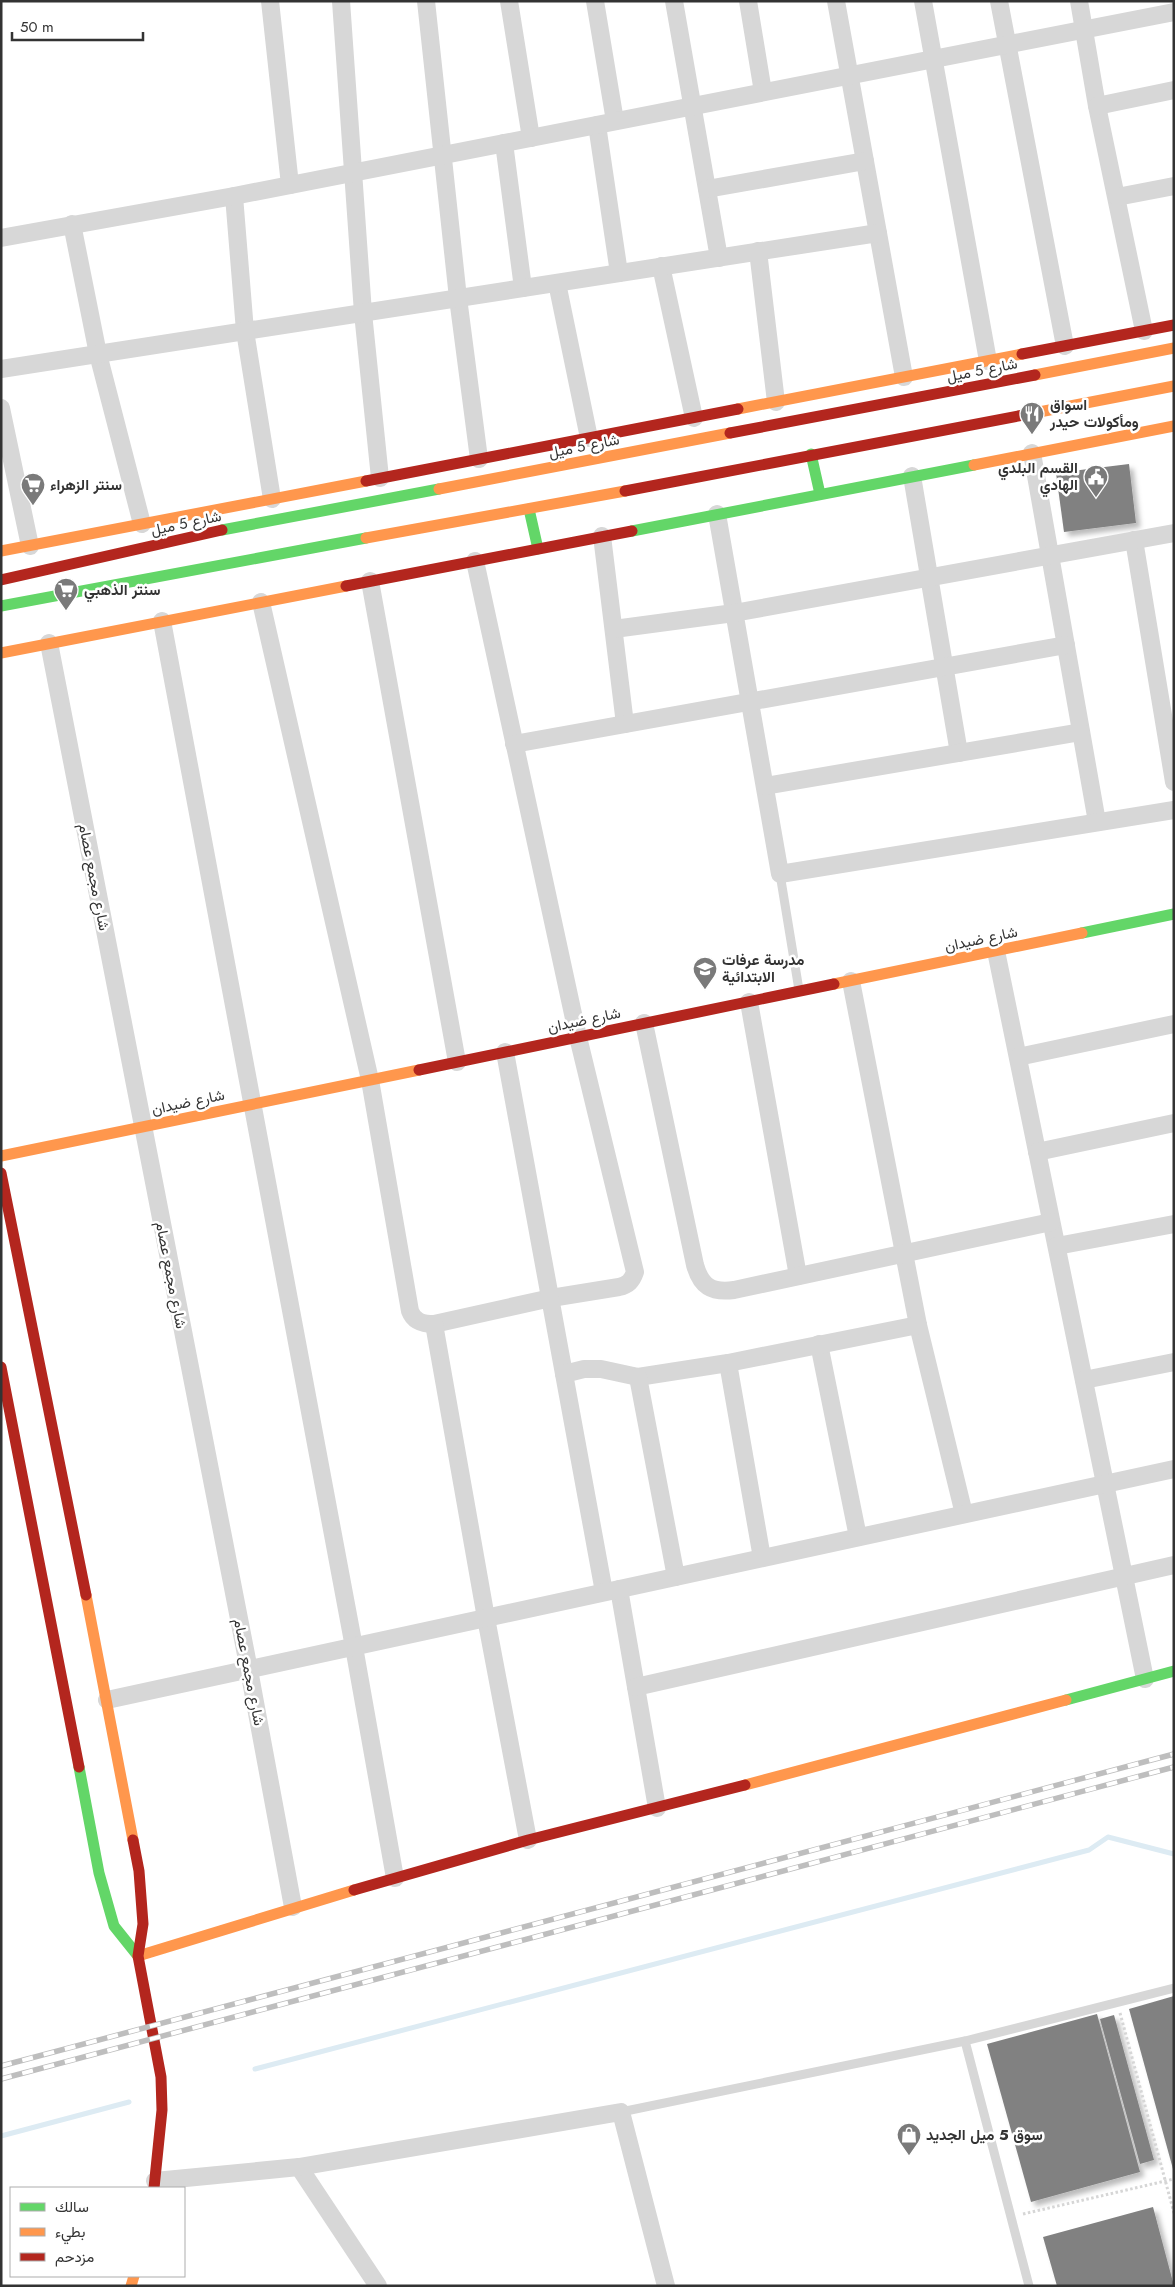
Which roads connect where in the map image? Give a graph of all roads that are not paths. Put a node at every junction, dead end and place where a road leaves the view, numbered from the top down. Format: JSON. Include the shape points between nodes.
{"nodes":[{"id":1,"x":270,"y":1,"type":"edge"},
{"id":2,"x":341,"y":1,"type":"edge"},
{"id":3,"x":426,"y":1,"type":"edge"},
{"id":4,"x":509,"y":1,"type":"edge"},
{"id":5,"x":595,"y":1,"type":"edge"},
{"id":6,"x":674,"y":1,"type":"edge"},
{"id":7,"x":748,"y":1,"type":"edge"},
{"id":8,"x":836,"y":1,"type":"edge"},
{"id":9,"x":923,"y":1,"type":"edge"},
{"id":10,"x":999,"y":1,"type":"edge"},
{"id":11,"x":1079,"y":1,"type":"edge"},
{"id":12,"x":1162,"y":9,"type":"edge"},
{"id":13,"x":1085,"y":29,"type":"junction"},
{"id":14,"x":1008,"y":44,"type":"junction"},
{"id":15,"x":933,"y":59,"type":"junction"},
{"id":16,"x":849,"y":76,"type":"junction"},
{"id":17,"x":1174,"y":90,"type":"edge"},
{"id":18,"x":763,"y":92,"type":"junction"},
{"id":19,"x":692,"y":106,"type":"junction"},
{"id":20,"x":1097,"y":106,"type":"junction"},
{"id":21,"x":615,"y":121,"type":"junction"},
{"id":22,"x":597,"y":125,"type":"junction"},
{"id":23,"x":531,"y":138,"type":"junction"},
{"id":24,"x":504,"y":143,"type":"junction"},
{"id":25,"x":443,"y":155,"type":"junction"},
{"id":26,"x":865,"y":161,"type":"junction"},
{"id":27,"x":353,"y":172,"type":"junction"},
{"id":28,"x":290,"y":185,"type":"junction"},
{"id":29,"x":1174,"y":186,"type":"edge"},
{"id":30,"x":707,"y":189,"type":"junction"},
{"id":31,"x":234,"y":196,"type":"junction"},
{"id":32,"x":1116,"y":197,"type":"junction"},
{"id":33,"x":72,"y":224,"type":"junction"},
{"id":34,"x":878,"y":233,"type":"junction"},
{"id":35,"x":1,"y":238,"type":"edge"},
{"id":36,"x":758,"y":251,"type":"junction"},
{"id":37,"x":719,"y":258,"type":"junction"},
{"id":38,"x":661,"y":266,"type":"junction"},
{"id":39,"x":619,"y":273,"type":"junction"},
{"id":40,"x":557,"y":283,"type":"junction"},
{"id":41,"x":523,"y":288,"type":"junction"},
{"id":42,"x":458,"y":298,"type":"junction"},
{"id":43,"x":362,"y":313,"type":"junction"},
{"id":44,"x":1174,"y":325,"type":"edge"},
{"id":45,"x":245,"y":331,"type":"junction"},
{"id":46,"x":1144,"y":331,"type":"junction"},
{"id":47,"x":1065,"y":346,"type":"junction"},
{"id":48,"x":1174,"y":348,"type":"edge"},
{"id":49,"x":98,"y":354,"type":"junction"},
{"id":50,"x":988,"y":361,"type":"junction"},
{"id":51,"x":1,"y":369,"type":"edge"},
{"id":52,"x":904,"y":377,"type":"junction"},
{"id":53,"x":1174,"y":386,"type":"edge"},
{"id":54,"x":824,"y":392,"type":"junction"},
{"id":55,"x":776,"y":402,"type":"junction"},
{"id":56,"x":1,"y":408,"type":"edge"},
{"id":57,"x":828,"y":416,"type":"junction"},
{"id":58,"x":694,"y":418,"type":"junction"},
{"id":59,"x":1174,"y":426,"type":"edge"},
{"id":60,"x":589,"y":438,"type":"junction"},
{"id":61,"x":1032,"y":453,"type":"junction"},
{"id":62,"x":811,"y":454,"type":"junction"},
{"id":63,"x":487,"y":457,"type":"junction"},
{"id":64,"x":912,"y":476,"type":"junction"},
{"id":65,"x":498,"y":477,"type":"junction"},
{"id":66,"x":380,"y":478,"type":"junction"},
{"id":67,"x":820,"y":494,"type":"junction"},
{"id":68,"x":272,"y":499,"type":"junction"},
{"id":69,"x":529,"y":509,"type":"junction"},
{"id":70,"x":717,"y":514,"type":"junction"},
{"id":71,"x":142,"y":524,"type":"junction"},
{"id":72,"x":211,"y":532,"type":"junction"},
{"id":73,"x":1174,"y":533,"type":"edge"},
{"id":74,"x":602,"y":536,"type":"junction"},
{"id":75,"x":1134,"y":540,"type":"junction"},
{"id":76,"x":30,"y":546,"type":"junction"},
{"id":77,"x":538,"y":549,"type":"junction"},
{"id":78,"x":1,"y":551,"type":"edge"},
{"id":79,"x":1050,"y":555,"type":"junction"},
{"id":80,"x":214,"y":557,"type":"junction"},
{"id":81,"x":475,"y":561,"type":"junction"},
{"id":82,"x":929,"y":577,"type":"junction"},
{"id":83,"x":1,"y":580,"type":"edge"},
{"id":84,"x":370,"y":581,"type":"junction"},
{"id":85,"x":261,"y":602,"type":"junction"},
{"id":86,"x":1,"y":606,"type":"edge"},
{"id":87,"x":734,"y":612,"type":"junction"},
{"id":88,"x":162,"y":621,"type":"junction"},
{"id":89,"x":614,"y":629,"type":"junction"},
{"id":90,"x":49,"y":643,"type":"junction"},
{"id":91,"x":1066,"y":645,"type":"junction"},
{"id":92,"x":1,"y":652,"type":"edge"},
{"id":93,"x":944,"y":667,"type":"junction"},
{"id":94,"x":750,"y":702,"type":"junction"},
{"id":95,"x":625,"y":724,"type":"junction"},
{"id":96,"x":1081,"y":732,"type":"junction"},
{"id":97,"x":514,"y":744,"type":"junction"},
{"id":98,"x":959,"y":753,"type":"junction"},
{"id":99,"x":1174,"y":782,"type":"edge"},
{"id":100,"x":765,"y":786,"type":"junction"},
{"id":101,"x":1174,"y":810,"type":"edge"},
{"id":102,"x":1098,"y":822,"type":"junction"},
{"id":103,"x":780,"y":874,"type":"junction"},
{"id":104,"x":1174,"y":914,"type":"edge"},
{"id":105,"x":996,"y":951,"type":"junction"},
{"id":106,"x":851,"y":981,"type":"junction"},
{"id":107,"x":799,"y":992,"type":"junction"},
{"id":108,"x":749,"y":1002,"type":"junction"},
{"id":109,"x":644,"y":1023,"type":"junction"},
{"id":110,"x":1174,"y":1024,"type":"edge"},
{"id":111,"x":578,"y":1037,"type":"junction"},
{"id":112,"x":505,"y":1052,"type":"junction"},
{"id":113,"x":1018,"y":1057,"type":"junction"},
{"id":114,"x":457,"y":1062,"type":"junction"},
{"id":115,"x":370,"y":1080,"type":"junction"},
{"id":116,"x":252,"y":1104,"type":"junction"},
{"id":117,"x":1174,"y":1123,"type":"edge"},
{"id":118,"x":142,"y":1127,"type":"junction"},
{"id":119,"x":1037,"y":1152,"type":"junction"},
{"id":120,"x":1,"y":1156,"type":"edge"},
{"id":121,"x":1,"y":1172,"type":"edge"},
{"id":122,"x":1052,"y":1222,"type":"junction"},
{"id":123,"x":1174,"y":1224,"type":"edge"},
{"id":124,"x":1056,"y":1246,"type":"junction"},
{"id":125,"x":904,"y":1253,"type":"junction"},
{"id":126,"x":798,"y":1276,"type":"junction"},
{"id":127,"x":551,"y":1298,"type":"junction"},
{"id":128,"x":434,"y":1324,"type":"junction"},
{"id":129,"x":918,"y":1325,"type":"junction"},
{"id":130,"x":820,"y":1344,"type":"junction"},
{"id":131,"x":1174,"y":1362,"type":"edge"},
{"id":132,"x":728,"y":1363,"type":"junction"},
{"id":133,"x":1,"y":1367,"type":"edge"},
{"id":134,"x":564,"y":1374,"type":"junction"},
{"id":135,"x":638,"y":1377,"type":"junction"},
{"id":136,"x":1084,"y":1380,"type":"junction"},
{"id":137,"x":1174,"y":1469,"type":"edge"},
{"id":138,"x":1105,"y":1484,"type":"junction"},
{"id":139,"x":964,"y":1514,"type":"junction"},
{"id":140,"x":858,"y":1537,"type":"junction"},
{"id":141,"x":762,"y":1558,"type":"junction"},
{"id":142,"x":1174,"y":1566,"type":"edge"},
{"id":143,"x":676,"y":1577,"type":"junction"},
{"id":144,"x":1124,"y":1578,"type":"junction"},
{"id":145,"x":611,"y":1591,"type":"junction"},
{"id":146,"x":486,"y":1618,"type":"junction"},
{"id":147,"x":354,"y":1647,"type":"junction"},
{"id":148,"x":249,"y":1670,"type":"junction"},
{"id":149,"x":1174,"y":1671,"type":"edge"},
{"id":150,"x":1145,"y":1679,"type":"junction"},
{"id":151,"x":636,"y":1686,"type":"junction"},
{"id":152,"x":107,"y":1700,"type":"junction"},
{"id":153,"x":657,"y":1808,"type":"junction"},
{"id":154,"x":528,"y":1840,"type":"junction"},
{"id":155,"x":395,"y":1878,"type":"junction"},
{"id":156,"x":293,"y":1907,"type":"junction"},
{"id":157,"x":138,"y":1956,"type":"junction"},
{"id":158,"x":1174,"y":1988,"type":"edge"},
{"id":159,"x":965,"y":2042,"type":"junction"},
{"id":160,"x":621,"y":2112,"type":"junction"},
{"id":161,"x":299,"y":2167,"type":"junction"},
{"id":162,"x":154,"y":2185,"type":"edge"},
{"id":163,"x":378,"y":2286,"type":"edge"},
{"id":164,"x":666,"y":2286,"type":"edge"},
{"id":165,"x":1029,"y":2286,"type":"edge"}],
"edges":[{"from":1,"to":28,"type":"street"},
{"from":2,"to":27,"type":"street"},
{"from":3,"to":25,"type":"street"},
{"from":4,"to":23,"type":"street"},
{"from":5,"to":21,"type":"street"},
{"from":6,"to":19,"type":"street"},
{"from":7,"to":18,"type":"street"},
{"from":8,"to":16,"type":"street"},
{"from":9,"to":15,"type":"street"},
{"from":10,"to":14,"type":"street"},
{"from":11,"to":13,"type":"street"},
{"from":12,"to":13,"type":"street"},
{"from":13,"to":14,"type":"street"},
{"from":13,"to":20,"type":"street"},
{"from":14,"to":15,"type":"street"},
{"from":14,"to":47,"type":"street"},
{"from":15,"to":16,"type":"street"},
{"from":15,"to":50,"type":"street"},
{"from":16,"to":18,"type":"street"},
{"from":16,"to":26,"type":"street"},
{"from":17,"to":20,"type":"street"},
{"from":18,"to":19,"type":"street"},
{"from":19,"to":21,"type":"street"},
{"from":19,"to":30,"type":"street"},
{"from":20,"to":32,"type":"street"},
{"from":21,"to":22,"type":"street"},
{"from":22,"to":23,"type":"street"},
{"from":22,"to":39,"type":"street"},
{"from":23,"to":24,"type":"street"},
{"from":24,"to":25,"type":"street"},
{"from":24,"to":41,"type":"street"},
{"from":25,"to":27,"type":"street"},
{"from":25,"to":42,"type":"street"},
{"from":26,"to":30,"type":"street"},
{"from":26,"to":34,"type":"street"},
{"from":27,"to":28,"type":"street"},
{"from":27,"to":43,"type":"street"},
{"from":28,"to":31,"type":"street"},
{"from":29,"to":32,"type":"street"},
{"from":30,"to":37,"type":"street"},
{"from":31,"to":33,"type":"street"},
{"from":31,"to":45,"type":"street"},
{"from":32,"to":46,"type":"street"},
{"from":33,"to":35,"type":"street"},
{"from":33,"to":49,"type":"street"},
{"from":34,"to":36,"type":"street"},
{"from":34,"to":52,"type":"street"},
{"from":36,"to":37,"type":"street"},
{"from":36,"to":55,"type":"street"},
{"from":37,"to":38,"type":"street"},
{"from":38,"to":39,"type":"street"},
{"from":38,"to":58,"type":"street"},
{"from":39,"to":40,"type":"street"},
{"from":40,"to":41,"type":"street"},
{"from":40,"to":60,"type":"street"},
{"from":41,"to":42,"type":"street"},
{"from":42,"to":43,"type":"street"},
{"from":42,"to":63,"type":"street"},
{"from":43,"to":45,"type":"street"},
{"from":43,"to":66,"type":"street"},
{"from":44,"to":46,"type":"street"},
{"from":45,"to":49,"type":"street"},
{"from":45,"to":68,"type":"street"},
{"from":46,"to":47,"type":"street"},
{"from":47,"to":50,"type":"street"},
{"from":48,"to":57,"type":"street","name":"شارع 5 ميل"},
{"from":49,"to":51,"type":"street"},
{"from":49,"to":71,"type":"street"},
{"from":50,"to":52,"type":"street"},
{"from":52,"to":54,"type":"street"},
{"from":53,"to":62,"type":"street"},
{"from":54,"to":55,"type":"street"},
{"from":54,"to":57,"type":"street"},
{"from":55,"to":58,"type":"street"},
{"from":56,"to":76,"type":"street"},
{"from":57,"to":65,"type":"street","name":"شارع 5 ميل"},
{"from":58,"to":60,"type":"street"},
{"from":59,"to":61,"type":"street"},
{"from":60,"to":63,"type":"street"},
{"from":61,"to":64,"type":"street"},
{"from":61,"to":79,"type":"street"},
{"from":62,"to":67,"type":"street"},
{"from":62,"to":69,"type":"street"},
{"from":63,"to":65,"type":"street"},
{"from":63,"to":66,"type":"street"},
{"from":64,"to":67,"type":"street"},
{"from":64,"to":82,"type":"street"},
{"from":65,"to":72,"type":"street","name":"شارع 5 ميل"},
{"from":66,"to":68,"type":"street"},
{"from":67,"to":70,"type":"street"},
{"from":68,"to":71,"type":"street"},
{"from":69,"to":77,"type":"street"},
{"from":69,"to":80,"type":"street"},
{"from":70,"to":74,"type":"street"},
{"from":70,"to":87,"type":"street"},
{"from":71,"to":76,"type":"street"},
{"from":72,"to":80,"type":"street"},
{"from":72,"to":83,"type":"street","name":"شارع 5 ميل"},
{"from":73,"to":75,"type":"street"},
{"from":74,"to":77,"type":"street"},
{"from":74,"to":89,"type":"street"},
{"from":75,"to":79,"type":"street"},
{"from":75,"to":99,"type":"street"},
{"from":76,"to":78,"type":"street"},
{"from":77,"to":81,"type":"street"},
{"from":79,"to":82,"type":"street"},
{"from":79,"to":91,"type":"street"},
{"from":80,"to":86,"type":"street"},
{"from":81,"to":84,"type":"street"},
{"from":81,"to":97,"type":"street"},
{"from":82,"to":87,"type":"street"},
{"from":82,"to":93,"type":"street"},
{"from":84,"to":85,"type":"street"},
{"from":84,"to":114,"type":"street"},
{"from":85,"to":88,"type":"street"},
{"from":85,"to":115,"type":"street"},
{"from":87,"to":89,"type":"street"},
{"from":87,"to":94,"type":"street"},
{"from":88,"to":90,"type":"street"},
{"from":88,"to":116,"type":"street"},
{"from":89,"to":95,"type":"street"},
{"from":90,"to":92,"type":"street"},
{"from":90,"to":118,"type":"street","name":"شارع مجمع عصام"},
{"from":91,"to":93,"type":"street"},
{"from":91,"to":96,"type":"street"},
{"from":93,"to":94,"type":"street"},
{"from":93,"to":98,"type":"street"},
{"from":94,"to":95,"type":"street"},
{"from":94,"to":100,"type":"street"},
{"from":95,"to":97,"type":"street"},
{"from":96,"to":98,"type":"street"},
{"from":96,"to":102,"type":"street"},
{"from":97,"to":111,"type":"street"},
{"from":98,"to":100,"type":"street"},
{"from":100,"to":103,"type":"street"},
{"from":101,"to":102,"type":"street"},
{"from":102,"to":103,"type":"street"},
{"from":103,"to":107,"type":"lane"},
{"from":104,"to":105,"type":"street","name":"شارع ضيدان"},
{"from":105,"to":106,"type":"street","name":"شارع ضيدان"},
{"from":105,"to":113,"type":"street"},
{"from":106,"to":107,"type":"street","name":"شارع ضيدان"},
{"from":106,"to":125,"type":"street"},
{"from":107,"to":108,"type":"street","name":"شارع ضيدان"},
{"from":108,"to":109,"type":"street","name":"شارع ضيدان"},
{"from":108,"to":126,"type":"street"},
{"from":109,"to":111,"type":"street","name":"شارع ضيدان"},
{"from":109,"to":126,"type":"street","via":[[698,1278],[721,1292]]},
{"from":110,"to":113,"type":"street"},
{"from":111,"to":112,"type":"street","name":"شارع ضيدان"},
{"from":111,"to":127,"type":"street","via":[[635,1272],[626,1285]]},
{"from":112,"to":114,"type":"street","name":"شارع ضيدان"},
{"from":112,"to":127,"type":"street"},
{"from":113,"to":119,"type":"street"},
{"from":114,"to":115,"type":"street","name":"شارع ضيدان"},
{"from":115,"to":116,"type":"street","name":"شارع ضيدان"},
{"from":115,"to":128,"type":"street","via":[[410,1311],[419,1322]]},
{"from":116,"to":118,"type":"street","name":"شارع ضيدان"},
{"from":116,"to":147,"type":"street"},
{"from":117,"to":119,"type":"street"},
{"from":118,"to":120,"type":"street","name":"شارع ضيدان"},
{"from":118,"to":148,"type":"street","name":"شارع مجمع عصام"},
{"from":119,"to":122,"type":"street"},
{"from":121,"to":152,"type":"street"},
{"from":122,"to":124,"type":"street"},
{"from":122,"to":125,"type":"street"},
{"from":123,"to":124,"type":"street"},
{"from":124,"to":136,"type":"street"},
{"from":125,"to":126,"type":"street"},
{"from":125,"to":129,"type":"street"},
{"from":127,"to":128,"type":"street"},
{"from":127,"to":134,"type":"street"},
{"from":128,"to":146,"type":"street"},
{"from":129,"to":130,"type":"street"},
{"from":129,"to":139,"type":"street"},
{"from":130,"to":132,"type":"street"},
{"from":130,"to":140,"type":"street"},
{"from":131,"to":136,"type":"street"},
{"from":132,"to":135,"type":"street"},
{"from":132,"to":141,"type":"street"},
{"from":133,"to":157,"type":"street","via":[[97,1866],[114,1926]]},
{"from":134,"to":135,"type":"street","via":[[584,1368]]},
{"from":134,"to":145,"type":"street"},
{"from":135,"to":143,"type":"street"},
{"from":136,"to":138,"type":"street"},
{"from":137,"to":138,"type":"street"},
{"from":138,"to":139,"type":"street"},
{"from":138,"to":144,"type":"street"},
{"from":139,"to":140,"type":"street"},
{"from":140,"to":141,"type":"street"},
{"from":141,"to":143,"type":"street"},
{"from":142,"to":144,"type":"street"},
{"from":143,"to":145,"type":"street"},
{"from":144,"to":150,"type":"street"},
{"from":144,"to":151,"type":"street"},
{"from":145,"to":146,"type":"street"},
{"from":145,"to":151,"type":"street"},
{"from":146,"to":147,"type":"street"},
{"from":146,"to":154,"type":"street"},
{"from":147,"to":148,"type":"street"},
{"from":147,"to":155,"type":"street"},
{"from":148,"to":152,"type":"street"},
{"from":148,"to":156,"type":"street","name":"شارع مجمع عصام"},
{"from":149,"to":150,"type":"street"},
{"from":150,"to":153,"type":"street"},
{"from":151,"to":153,"type":"street"},
{"from":152,"to":157,"type":"street","via":[[139,1871],[144,1924]]},
{"from":153,"to":154,"type":"street"},
{"from":154,"to":155,"type":"street"},
{"from":155,"to":156,"type":"street"},
{"from":156,"to":157,"type":"street"},
{"from":157,"to":162,"type":"street","via":[[161,2077],[162,2110]]},
{"from":158,"to":159,"type":"lane"},
{"from":159,"to":160,"type":"lane"},
{"from":159,"to":165,"type":"lane"},
{"from":160,"to":161,"type":"street"},
{"from":160,"to":164,"type":"street"},
{"from":161,"to":162,"type":"street"},
{"from":161,"to":163,"type":"street"}]}
